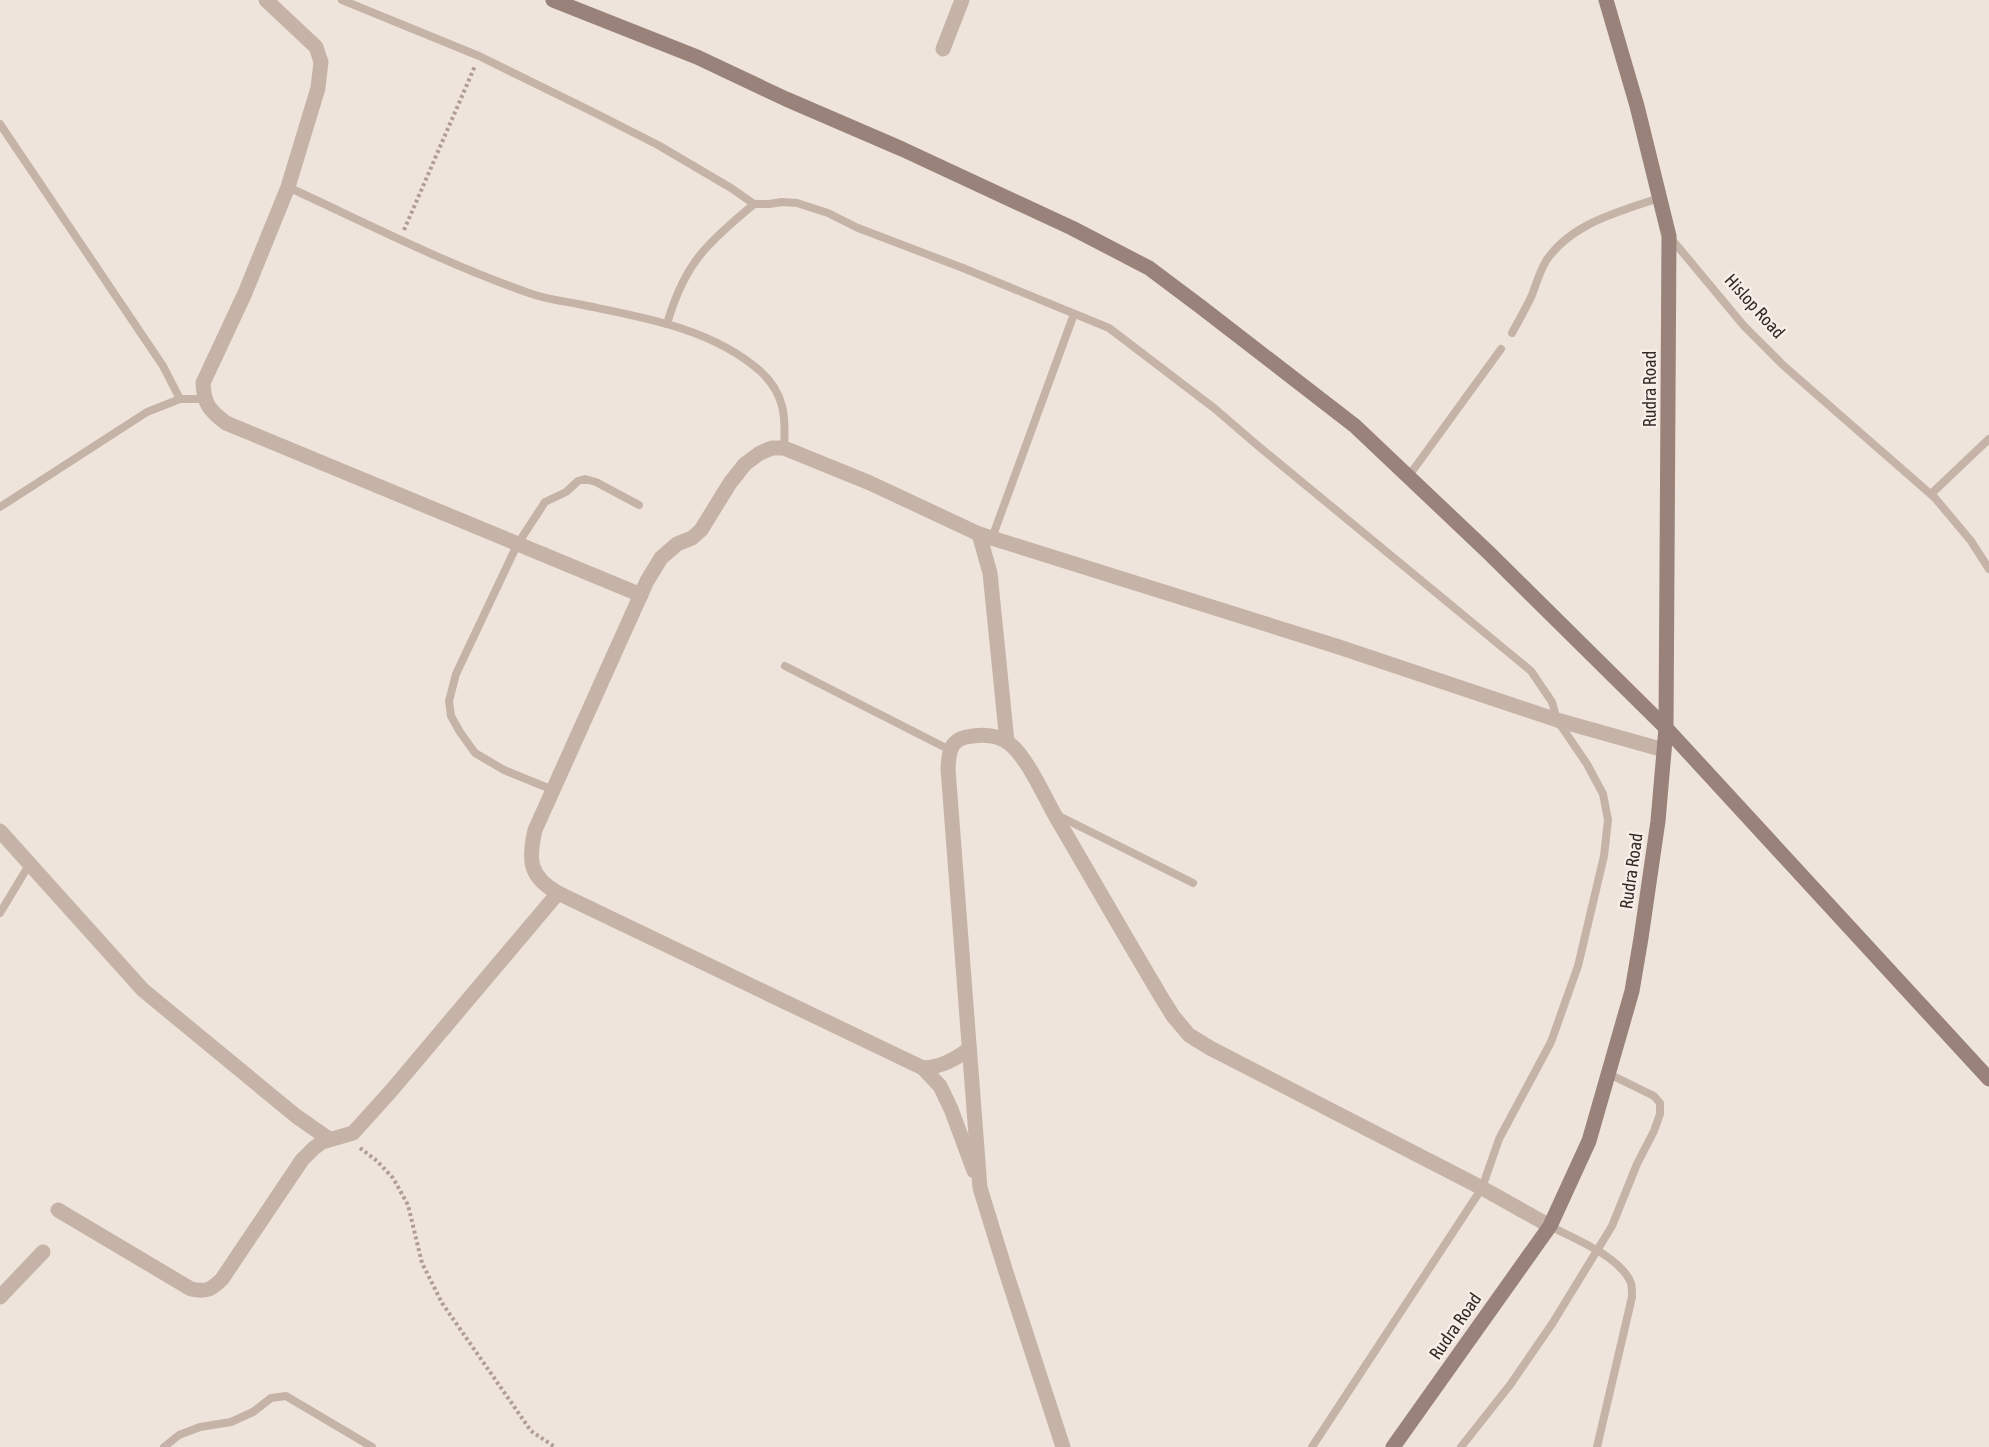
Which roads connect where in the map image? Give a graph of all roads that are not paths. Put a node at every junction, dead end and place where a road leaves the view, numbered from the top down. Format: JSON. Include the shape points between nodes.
{"nodes":[{"id":1,"x":266,"y":0,"type":"edge"},
{"id":2,"x":342,"y":0,"type":"edge"},
{"id":3,"x":553,"y":0,"type":"edge"},
{"id":4,"x":962,"y":0,"type":"edge"},
{"id":5,"x":1606,"y":0,"type":"edge"},
{"id":6,"x":943,"y":49,"type":"dead end"},
{"id":7,"x":0,"y":124,"type":"edge"},
{"id":8,"x":288,"y":187,"type":"junction"},
{"id":9,"x":1659,"y":198,"type":"junction"},
{"id":10,"x":754,"y":204,"type":"junction"},
{"id":11,"x":1669,"y":236,"type":"junction"},
{"id":12,"x":1074,"y":314,"type":"junction"},
{"id":13,"x":667,"y":324,"type":"junction"},
{"id":14,"x":1512,"y":333,"type":"dead end"},
{"id":15,"x":1501,"y":349,"type":"dead end"},
{"id":16,"x":180,"y":399,"type":"junction"},
{"id":17,"x":204,"y":399,"type":"junction"},
{"id":18,"x":1989,"y":439,"type":"edge"},
{"id":19,"x":784,"y":448,"type":"junction"},
{"id":20,"x":1408,"y":477,"type":"junction"},
{"id":21,"x":1930,"y":494,"type":"junction"},
{"id":22,"x":639,"y":505,"type":"dead end"},
{"id":23,"x":0,"y":507,"type":"edge"},
{"id":24,"x":985,"y":536,"type":"junction"},
{"id":25,"x":517,"y":545,"type":"junction"},
{"id":26,"x":1989,"y":568,"type":"edge"},
{"id":27,"x":641,"y":595,"type":"junction"},
{"id":28,"x":785,"y":666,"type":"dead end"},
{"id":29,"x":1557,"y":720,"type":"junction"},
{"id":30,"x":1666,"y":728,"type":"junction"},
{"id":31,"x":1007,"y":742,"type":"junction"},
{"id":32,"x":950,"y":750,"type":"junction"},
{"id":33,"x":1664,"y":750,"type":"junction"},
{"id":34,"x":552,"y":790,"type":"junction"},
{"id":35,"x":1054,"y":813,"type":"junction"},
{"id":36,"x":0,"y":831,"type":"edge"},
{"id":37,"x":29,"y":865,"type":"junction"},
{"id":38,"x":1193,"y":883,"type":"dead end"},
{"id":39,"x":558,"y":893,"type":"junction"},
{"id":40,"x":0,"y":913,"type":"edge"},
{"id":41,"x":969,"y":1049,"type":"junction"},
{"id":42,"x":922,"y":1068,"type":"junction"},
{"id":43,"x":1609,"y":1074,"type":"junction"},
{"id":44,"x":1989,"y":1079,"type":"edge"},
{"id":45,"x":329,"y":1139,"type":"junction"},
{"id":46,"x":980,"y":1188,"type":"junction"},
{"id":47,"x":1482,"y":1188,"type":"junction"},
{"id":48,"x":58,"y":1210,"type":"dead end"},
{"id":49,"x":1550,"y":1226,"type":"junction"},
{"id":50,"x":1597,"y":1251,"type":"junction"},
{"id":51,"x":43,"y":1252,"type":"dead end"},
{"id":52,"x":0,"y":1297,"type":"edge"},
{"id":53,"x":164,"y":1447,"type":"edge"},
{"id":54,"x":372,"y":1447,"type":"edge"},
{"id":55,"x":1063,"y":1447,"type":"edge"},
{"id":56,"x":1312,"y":1447,"type":"edge"},
{"id":57,"x":1394,"y":1447,"type":"edge"},
{"id":58,"x":1461,"y":1447,"type":"edge"},
{"id":59,"x":1597,"y":1447,"type":"edge"}],
"edges":[{"from":1,"to":8,"type":"street","via":[[316,47],[321,62],[318,88]]},
{"from":2,"to":10,"type":"lane","via":[[479,56],[658,145]]},
{"from":3,"to":20,"type":"street","via":[[697,57],[902,149],[1149,268],[1355,426]]},
{"from":4,"to":6,"type":"street"},
{"from":5,"to":9,"type":"street","name":"Hislop Road"},
{"from":7,"to":16,"type":"lane","via":[[163,366]]},
{"from":8,"to":13,"type":"lane","via":[[532,295]]},
{"from":8,"to":17,"type":"street","via":[[246,293],[203,383]]},
{"from":9,"to":11,"type":"street","name":"Hislop Road"},
{"from":9,"to":14,"type":"lane","via":[[1599,219],[1576,231],[1556,249],[1545,262]]},
{"from":10,"to":12,"type":"lane","via":[[797,203],[828,213]]},
{"from":10,"to":13,"type":"lane","via":[[707,246],[673,304]]},
{"from":11,"to":21,"type":"lane","name":"Hislop Road","via":[[1744,326],[1784,366]]},
{"from":11,"to":30,"type":"street","name":"Rudra Road"},
{"from":12,"to":24,"type":"lane"},
{"from":12,"to":29,"type":"lane","via":[[1109,328],[1214,408],[1531,671],[1552,702]]},
{"from":13,"to":19,"type":"lane","via":[[731,350],[760,371],[774,387],[784,408]]},
{"from":15,"to":20,"type":"lane"},
{"from":16,"to":17,"type":"lane"},
{"from":16,"to":23,"type":"lane","via":[[147,412]]},
{"from":17,"to":25,"type":"street","via":[[226,423]]},
{"from":18,"to":21,"type":"lane"},
{"from":19,"to":24,"type":"street"},
{"from":19,"to":27,"type":"street","via":[[772,448],[745,464],[701,530],[661,558]]},
{"from":20,"to":30,"type":"street"},
{"from":21,"to":26,"type":"lane","name":"Hislop Road"},
{"from":22,"to":25,"type":"lane","via":[[596,482],[578,481],[545,502]]},
{"from":24,"to":29,"type":"street"},
{"from":24,"to":31,"type":"street"},
{"from":25,"to":27,"type":"street"},
{"from":25,"to":34,"type":"lane","via":[[456,674],[449,701],[451,716],[476,753],[504,770]]},
{"from":27,"to":34,"type":"street"},
{"from":28,"to":32,"type":"lane"},
{"from":29,"to":33,"type":"street"},
{"from":29,"to":47,"type":"lane","via":[[1603,794],[1608,820],[1604,856],[1578,966],[1555,1031],[1499,1139]]},
{"from":30,"to":33,"type":"street","name":"Rudra Road"},
{"from":30,"to":44,"type":"street"},
{"from":31,"to":32,"type":"street","via":[[1000,737],[972,736],[960,738]]},
{"from":31,"to":35,"type":"street","via":[[1019,754]]},
{"from":32,"to":41,"type":"street","via":[[950,801]]},
{"from":33,"to":43,"type":"street","name":"Rudra Road","via":[[1658,821],[1632,991]]},
{"from":34,"to":39,"type":"street","via":[[530,851],[531,863],[543,885]]},
{"from":35,"to":38,"type":"lane"},
{"from":35,"to":47,"type":"street","via":[[1160,995],[1189,1035]]},
{"from":36,"to":37,"type":"street"},
{"from":37,"to":40,"type":"lane"},
{"from":37,"to":45,"type":"street","via":[[143,990]]},
{"from":39,"to":42,"type":"street"},
{"from":39,"to":45,"type":"street","via":[[353,1133]]},
{"from":41,"to":42,"type":"street","via":[[955,1060]]},
{"from":41,"to":46,"type":"street"},
{"from":42,"to":46,"type":"street","via":[[940,1086]]},
{"from":43,"to":49,"type":"street","name":"Rudra Road","via":[[1588,1141]]},
{"from":43,"to":50,"type":"lane","via":[[1654,1096],[1660,1103],[1660,1114],[1612,1226]]},
{"from":45,"to":48,"type":"street","via":[[302,1160],[222,1279],[203,1292],[191,1289]]},
{"from":46,"to":55,"type":"street"},
{"from":47,"to":49,"type":"street"},
{"from":47,"to":56,"type":"lane"},
{"from":49,"to":50,"type":"lane"},
{"from":49,"to":57,"type":"street","name":"Rudra Road"},
{"from":50,"to":58,"type":"lane","via":[[1510,1385]]},
{"from":50,"to":59,"type":"lane","via":[[1625,1273],[1632,1284]]},
{"from":51,"to":52,"type":"street"},
{"from":53,"to":54,"type":"lane","via":[[178,1435],[231,1422],[271,1398],[286,1396]]}]}
